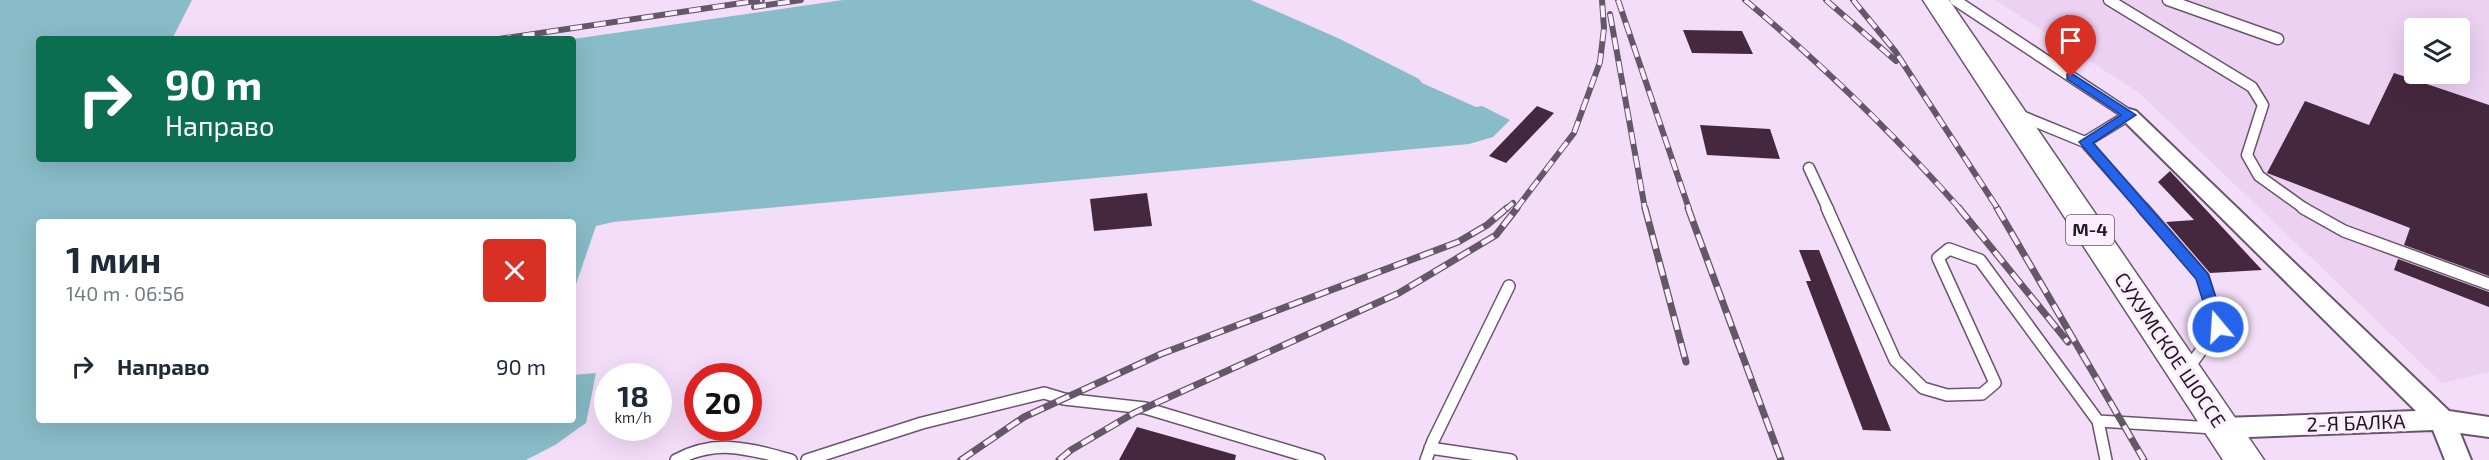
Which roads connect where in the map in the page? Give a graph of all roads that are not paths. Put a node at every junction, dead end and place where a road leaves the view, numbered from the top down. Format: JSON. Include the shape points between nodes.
{"nodes":[{"id":1,"x":1936,"y":0,"type":"edge"},
{"id":2,"x":1955,"y":0,"type":"edge"},
{"id":3,"x":2109,"y":0,"type":"edge"},
{"id":4,"x":2168,"y":0,"type":"edge"},
{"id":5,"x":2278,"y":39,"type":"dead end"},
{"id":6,"x":2010,"y":111,"type":"junction"},
{"id":7,"x":2129,"y":115,"type":"junction"},
{"id":8,"x":2085,"y":142,"type":"junction"},
{"id":9,"x":1809,"y":168,"type":"dead end"},
{"id":10,"x":2489,"y":284,"type":"edge"},
{"id":11,"x":1509,"y":286,"type":"dead end"},
{"id":12,"x":2185,"y":372,"type":"junction"},
{"id":13,"x":2442,"y":420,"type":"junction"},
{"id":14,"x":2098,"y":421,"type":"junction"},
{"id":15,"x":2489,"y":427,"type":"edge"},
{"id":16,"x":2223,"y":428,"type":"junction"},
{"id":17,"x":1428,"y":454,"type":"edge"},
{"id":18,"x":676,"y":460,"type":"edge"},
{"id":19,"x":791,"y":460,"type":"edge"},
{"id":20,"x":807,"y":460,"type":"edge"},
{"id":21,"x":1319,"y":460,"type":"edge"},
{"id":22,"x":1511,"y":460,"type":"edge"},
{"id":23,"x":2106,"y":460,"type":"edge"},
{"id":24,"x":2244,"y":460,"type":"edge"},
{"id":25,"x":2458,"y":460,"type":"edge"}],
"edges":[{"from":1,"to":6,"type":"highway","name":"СУХУМСКОЕ ШОССЕ","number":"М-4"},
{"from":2,"to":7,"type":"lane"},
{"from":3,"to":10,"type":"lane","via":[[2252,87],[2263,105],[2247,155],[2268,183],[2307,212],[2344,231]]},
{"from":4,"to":5,"type":"lane"},
{"from":6,"to":8,"type":"lane"},
{"from":6,"to":12,"type":"highway","name":"СУХУМСКОЕ ШОССЕ","number":"М-4"},
{"from":7,"to":8,"type":"lane"},
{"from":7,"to":13,"type":"street"},
{"from":8,"to":12,"type":"lane","via":[[2203,277],[2218,327]]},
{"from":9,"to":14,"type":"lane","via":[[1895,360],[1923,388],[1947,395],[1982,394],[1995,383],[1938,258],[1949,249],[1980,260]]},
{"from":11,"to":17,"type":"lane"},
{"from":12,"to":16,"type":"highway","name":"СУХУМСКОЕ ШОССЕ","number":"М-4"},
{"from":13,"to":15,"type":"street","name":"2-Я БАЛКА"},
{"from":13,"to":16,"type":"street","name":"2-Я БАЛКА"},
{"from":13,"to":25,"type":"street"},
{"from":14,"to":16,"type":"lane"},
{"from":14,"to":23,"type":"lane"},
{"from":16,"to":24,"type":"highway","name":"СУХУМСКОЕ ШОССЕ","number":"М-4"},
{"from":17,"to":22,"type":"lane"},
{"from":18,"to":19,"type":"lane","via":[[710,445]]},
{"from":20,"to":21,"type":"lane","via":[[922,423],[1044,393],[1145,408]]}]}
